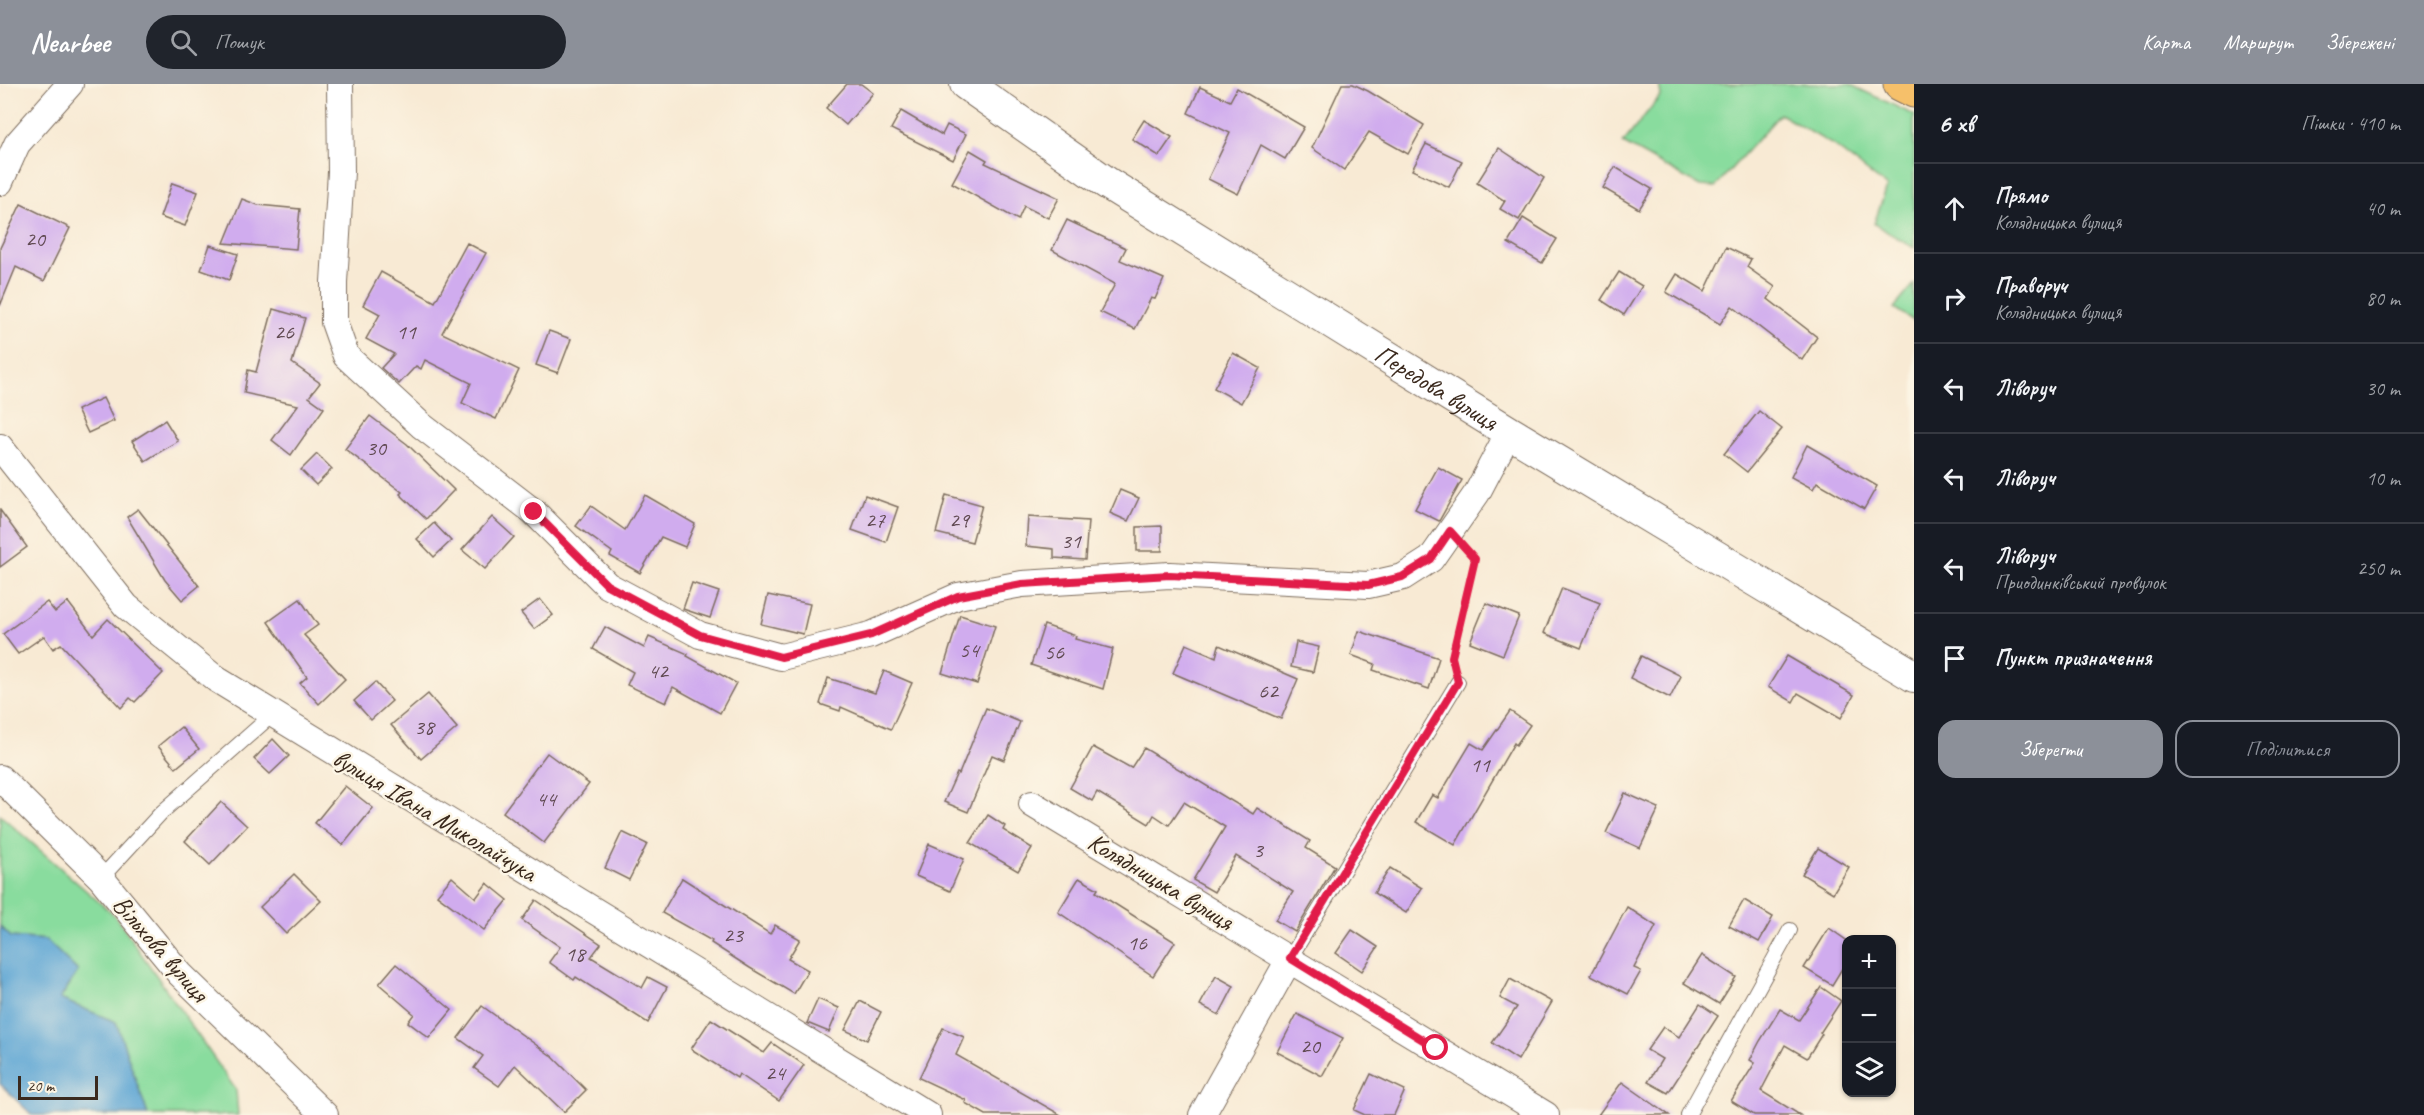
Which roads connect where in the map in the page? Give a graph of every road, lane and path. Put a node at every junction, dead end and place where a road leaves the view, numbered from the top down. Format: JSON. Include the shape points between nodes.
{"nodes":[{"id":1,"x":70,"y":84,"type":"edge"},
{"id":2,"x":340,"y":84,"type":"edge"},
{"id":3,"x":966,"y":84,"type":"edge"},
{"id":4,"x":1900,"y":84,"type":"edge"},
{"id":5,"x":1914,"y":91,"type":"edge"},
{"id":6,"x":0,"y":182,"type":"edge"},
{"id":7,"x":1509,"y":432,"type":"junction"},
{"id":8,"x":0,"y":447,"type":"edge"},
{"id":9,"x":1450,"y":531,"type":"junction"},
{"id":10,"x":1914,"y":676,"type":"edge"},
{"id":11,"x":1458,"y":682,"type":"joint"},
{"id":12,"x":272,"y":715,"type":"junction"},
{"id":13,"x":0,"y":778,"type":"edge"},
{"id":14,"x":1032,"y":804,"type":"dead end"},
{"id":15,"x":101,"y":878,"type":"junction"},
{"id":16,"x":1790,"y":930,"type":"dead end"},
{"id":17,"x":1290,"y":958,"type":"junction"},
{"id":18,"x":325,"y":1115,"type":"edge"},
{"id":19,"x":928,"y":1115,"type":"edge"},
{"id":20,"x":1202,"y":1115,"type":"edge"},
{"id":21,"x":1546,"y":1115,"type":"edge"},
{"id":22,"x":1688,"y":1115,"type":"edge"}],
"edges":[{"from":1,"to":6,"type":"street","via":[[17,144]]},
{"from":2,"to":9,"type":"street","via":[[341,172],[334,322],[346,356],[422,426],[534,512],[607,585],[700,635],[781,657],[871,635],[958,596],[1022,584],[1170,575],[1368,585],[1402,577],[1431,559]]},
{"from":3,"to":7,"type":"street","name":"Передова вулиця","via":[[1107,183]]},
{"from":4,"to":5,"type":"main road"},
{"from":7,"to":9,"type":"street","via":[[1477,493]]},
{"from":7,"to":10,"type":"street","name":"Передова вулиця"},
{"from":8,"to":12,"type":"street","name":"вулиця Івана Миколайчука","via":[[126,606],[216,679]]},
{"from":9,"to":11,"type":"path","via":[[1475,559],[1452,657]]},
{"from":11,"to":17,"type":"lane"},
{"from":12,"to":15,"type":"lane","via":[[161,813]]},
{"from":12,"to":19,"type":"street","name":"вулиця Івана Миколайчука"},
{"from":13,"to":15,"type":"street","name":"Вільхова вулиця"},
{"from":14,"to":17,"type":"street","name":"Колядницька вулиця"},
{"from":15,"to":18,"type":"street","name":"Вільхова вулиця","via":[[180,974]]},
{"from":16,"to":22,"type":"lane"},
{"from":17,"to":20,"type":"street"},
{"from":17,"to":21,"type":"street","name":"Колядницька вулиця"}]}
